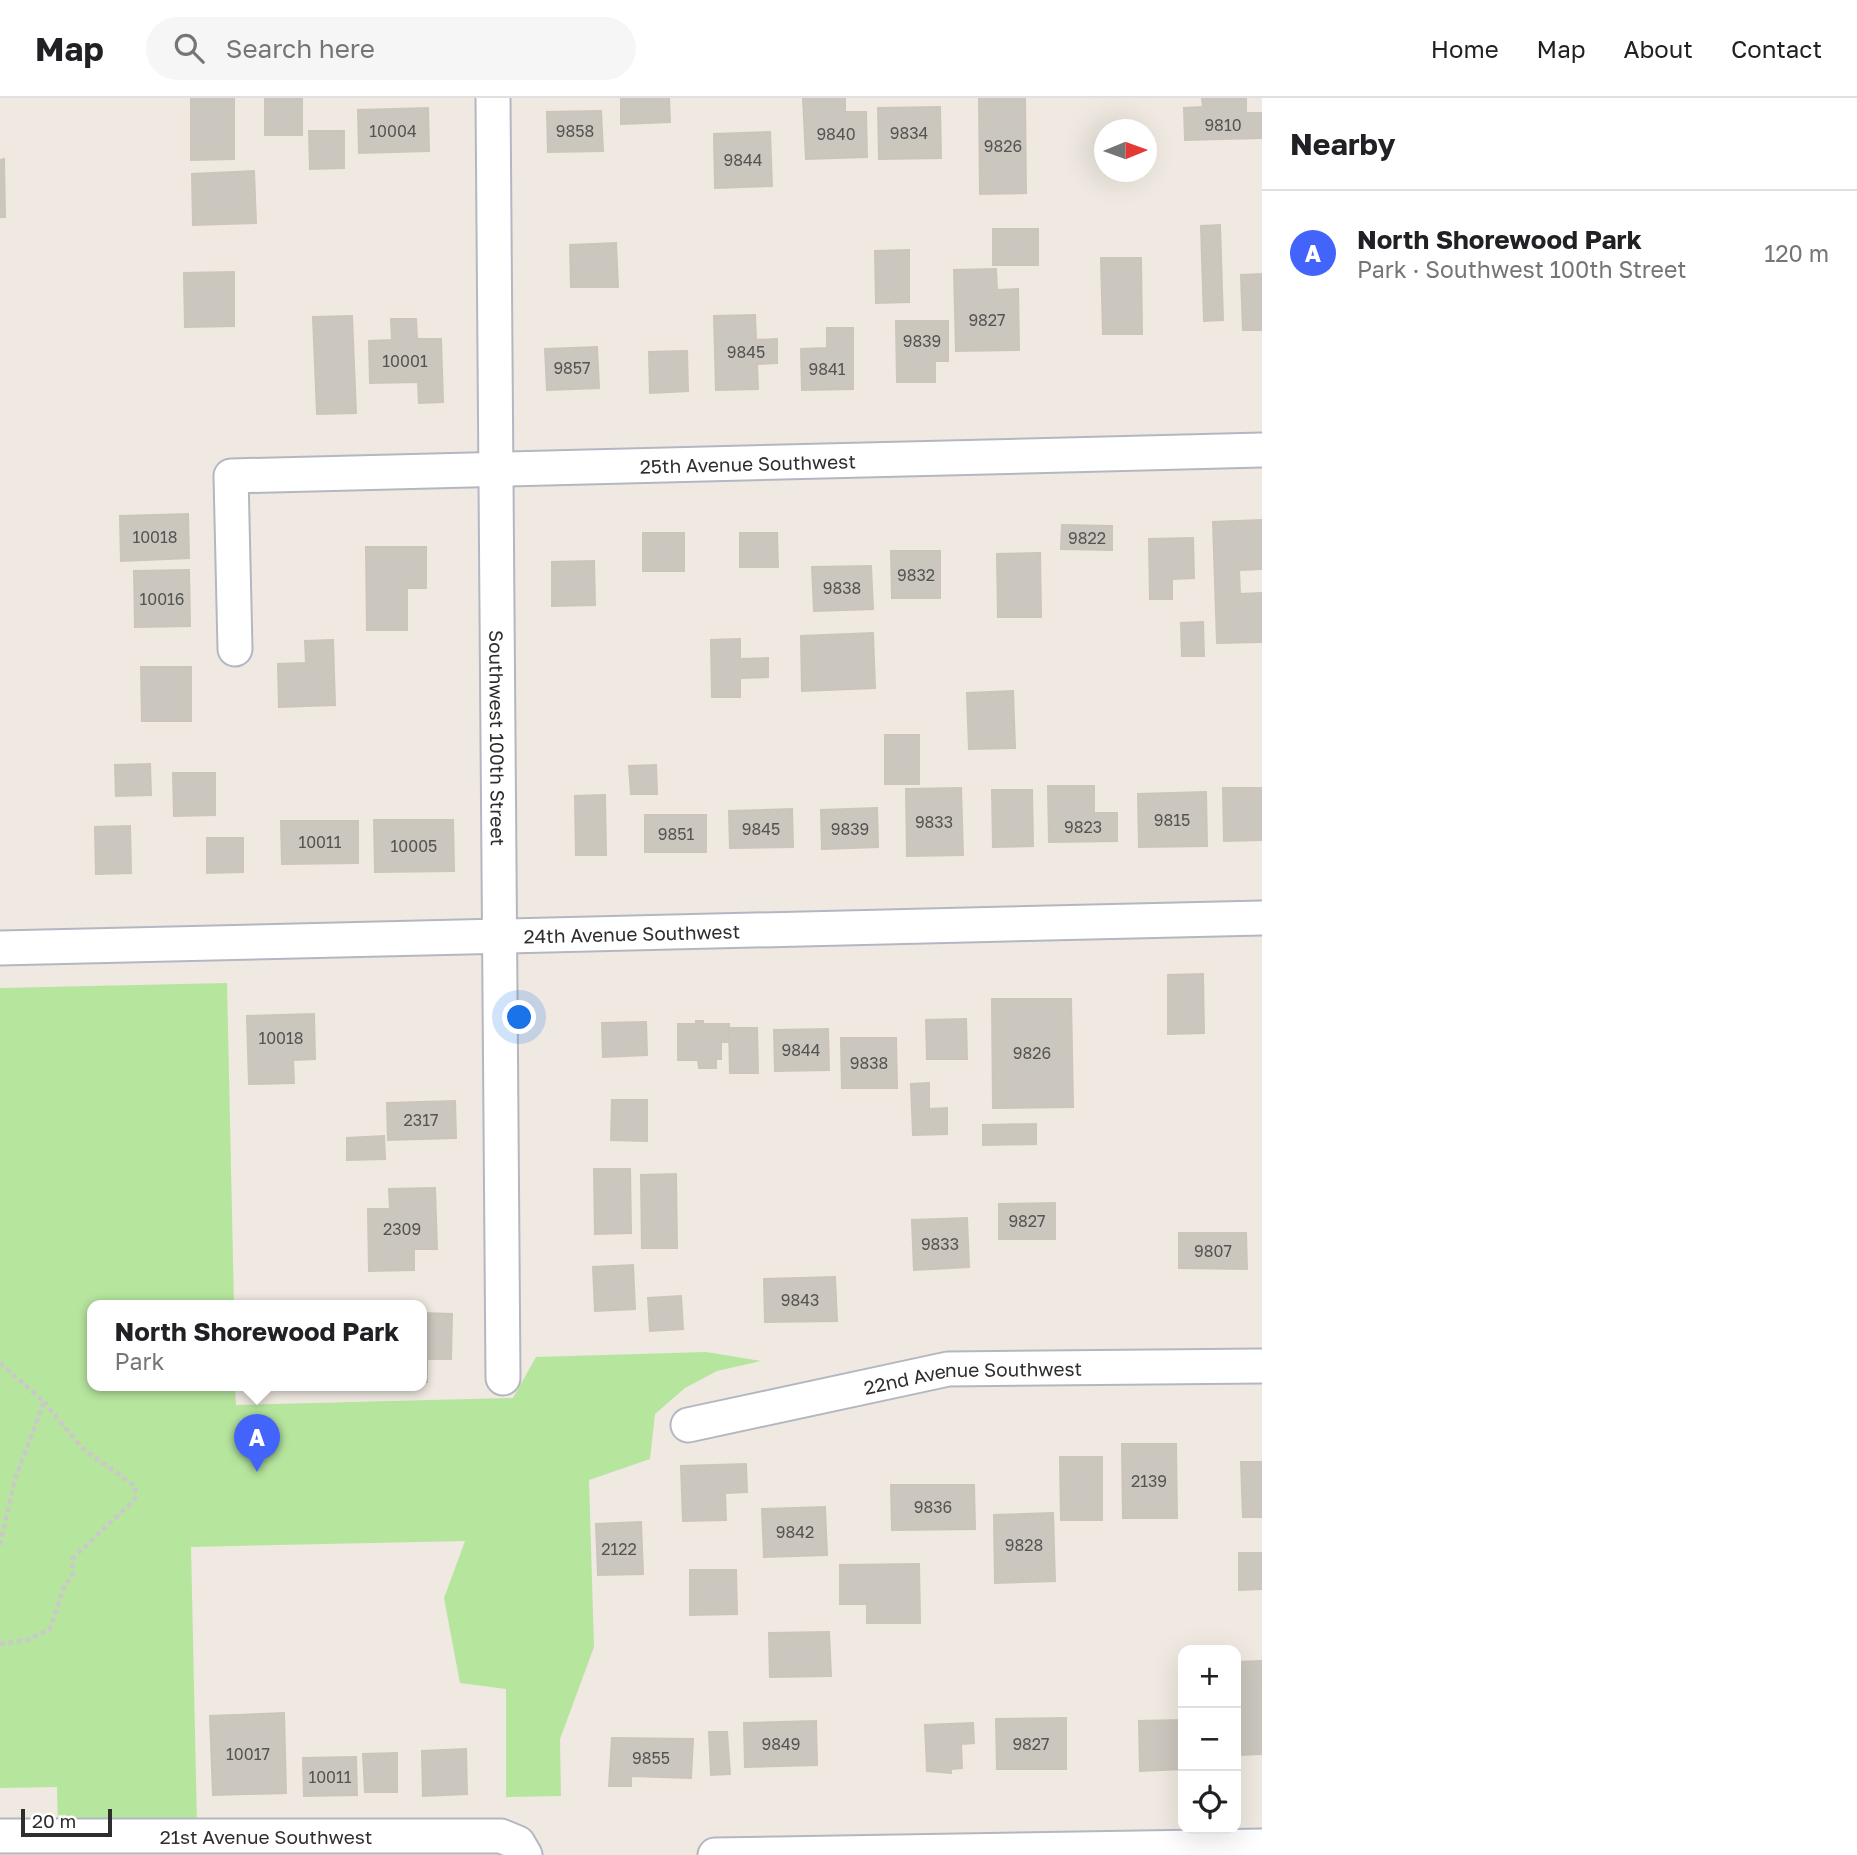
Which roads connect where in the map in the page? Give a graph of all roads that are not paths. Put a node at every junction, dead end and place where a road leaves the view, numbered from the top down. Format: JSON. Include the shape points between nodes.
{"nodes":[{"id":1,"x":493,"y":98,"type":"edge"},
{"id":2,"x":1262,"y":450,"type":"edge"},
{"id":3,"x":497,"y":469,"type":"junction"},
{"id":4,"x":235,"y":649,"type":"dead end"},
{"id":5,"x":1262,"y":918,"type":"edge"},
{"id":6,"x":499,"y":936,"type":"junction"},
{"id":7,"x":0,"y":948,"type":"edge"},
{"id":8,"x":1262,"y":1366,"type":"edge"},
{"id":9,"x":503,"y":1378,"type":"dead end"},
{"id":10,"x":688,"y":1425,"type":"dead end"},
{"id":11,"x":0,"y":1836,"type":"edge"},
{"id":12,"x":1262,"y":1846,"type":"edge"},
{"id":13,"x":525,"y":1855,"type":"edge"},
{"id":14,"x":715,"y":1855,"type":"edge"}],
"edges":[{"from":1,"to":3,"type":"street","name":"Southwest 100th Street"},
{"from":2,"to":3,"type":"street","name":"25th Avenue Southwest"},
{"from":3,"to":4,"type":"street","name":"25th Avenue Southwest","via":[[231,476]]},
{"from":3,"to":6,"type":"street","name":"Southwest 100th Street"},
{"from":5,"to":6,"type":"street","name":"24th Avenue Southwest"},
{"from":6,"to":7,"type":"street","name":"24th Avenue Southwest"},
{"from":6,"to":9,"type":"street","name":"Southwest 100th Street"},
{"from":8,"to":10,"type":"street","name":"22nd Avenue Southwest","via":[[948,1369]]},
{"from":11,"to":13,"type":"street","name":"21st Avenue Southwest","via":[[501,1836],[518,1843]]},
{"from":12,"to":14,"type":"street"}]}
